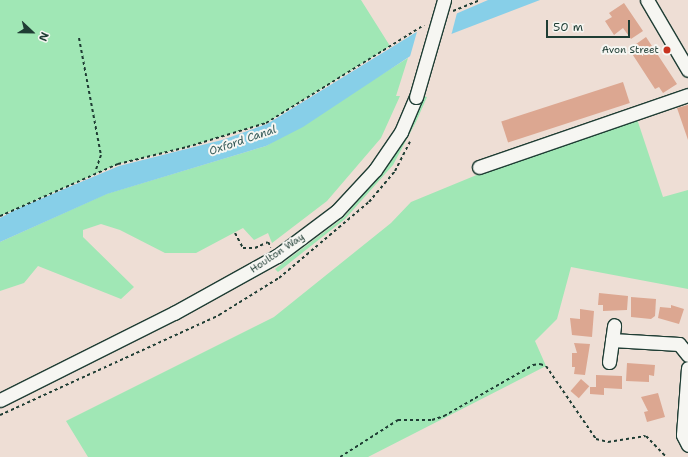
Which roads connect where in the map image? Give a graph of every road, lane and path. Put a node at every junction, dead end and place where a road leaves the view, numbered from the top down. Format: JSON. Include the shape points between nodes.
{"nodes":[{"id":1,"x":444,"y":0,"type":"edge"},
{"id":2,"x":480,"y":0,"type":"edge"},
{"id":3,"x":648,"y":0,"type":"edge"},
{"id":4,"x":450,"y":12,"type":"dead end"},
{"id":5,"x":429,"y":22,"type":"dead end"},
{"id":6,"x":79,"y":38,"type":"dead end"},
{"id":7,"x":688,"y":70,"type":"edge"},
{"id":8,"x":688,"y":95,"type":"edge"},
{"id":9,"x":479,"y":167,"type":"dead end"},
{"id":10,"x":95,"y":172,"type":"junction"},
{"id":11,"x":0,"y":216,"type":"edge"},
{"id":12,"x":614,"y":325,"type":"dead end"},
{"id":13,"x":612,"y":340,"type":"junction"},
{"id":14,"x":688,"y":355,"type":"edge"},
{"id":15,"x":609,"y":362,"type":"dead end"},
{"id":16,"x":688,"y":368,"type":"edge"},
{"id":17,"x":0,"y":400,"type":"edge"},
{"id":18,"x":688,"y":445,"type":"edge"},
{"id":19,"x":340,"y":457,"type":"edge"},
{"id":20,"x":666,"y":457,"type":"edge"}],
"edges":[{"from":1,"to":17,"type":"street","name":"Houlton Way","bridge":true,"via":[[416,96],[401,132],[375,170],[337,211],[277,256],[174,313]]},
{"from":2,"to":4,"type":"path"},
{"from":3,"to":7,"type":"street"},
{"from":5,"to":10,"type":"path","via":[[266,123]]},
{"from":6,"to":10,"type":"path","via":[[101,155]]},
{"from":8,"to":9,"type":"street"},
{"from":10,"to":11,"type":"path"},
{"from":12,"to":13,"type":"street"},
{"from":13,"to":14,"type":"street","via":[[679,344]]},
{"from":13,"to":15,"type":"street"},
{"from":16,"to":18,"type":"street","via":[[683,435]]},
{"from":19,"to":20,"type":"path","via":[[398,420],[432,420],[444,416],[533,365],[540,364],[546,366],[596,439],[608,442],[646,436]]}]}
